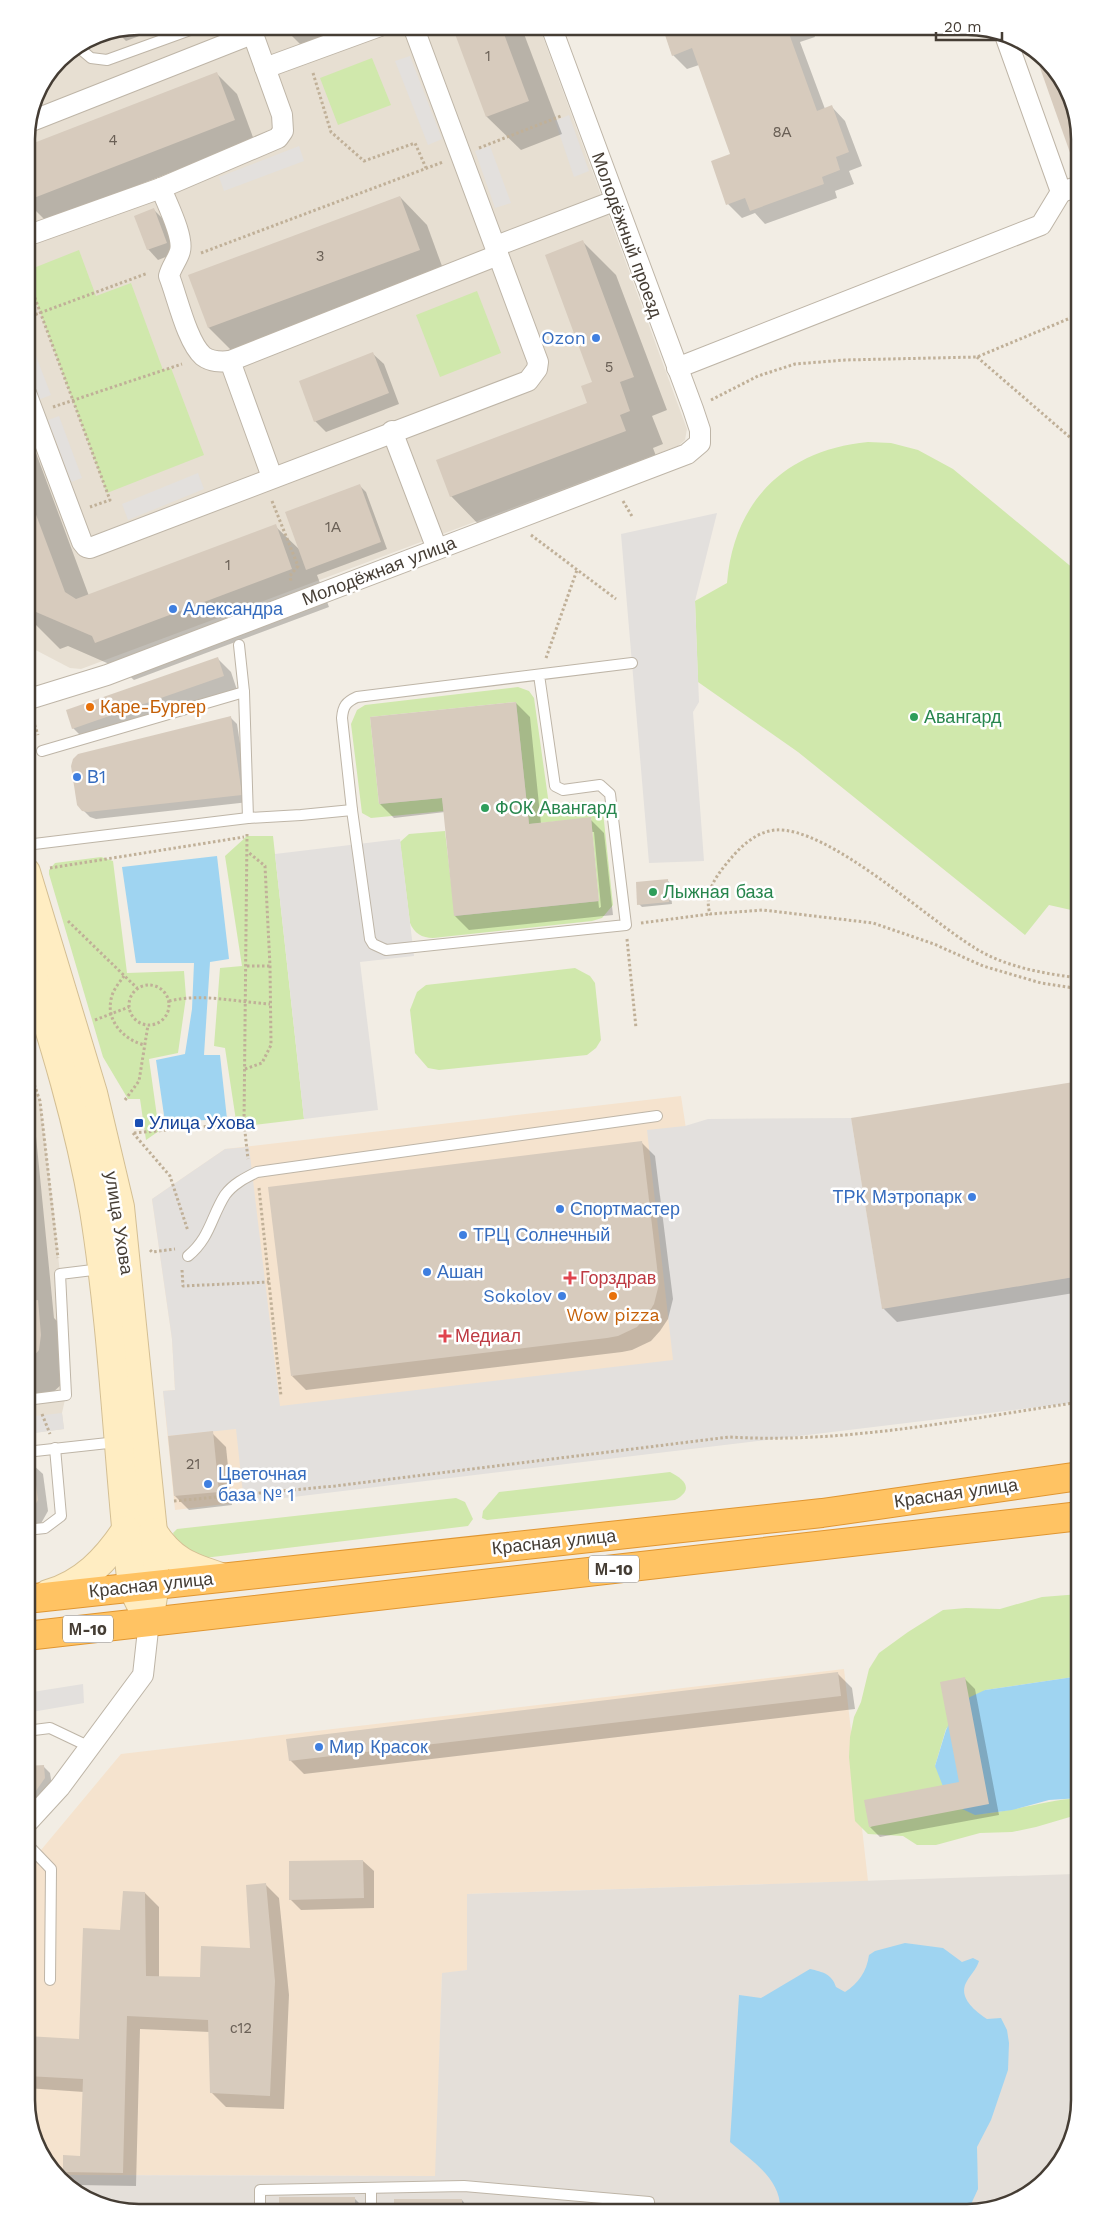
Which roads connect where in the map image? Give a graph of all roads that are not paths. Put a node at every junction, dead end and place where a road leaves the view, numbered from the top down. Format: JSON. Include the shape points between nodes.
{"nodes":[{"id":1,"x":176,"y":35,"type":"edge"},
{"id":2,"x":239,"y":35,"type":"edge"},
{"id":3,"x":253,"y":35,"type":"edge"},
{"id":4,"x":355,"y":35,"type":"edge"},
{"id":5,"x":416,"y":35,"type":"edge"},
{"id":6,"x":554,"y":35,"type":"edge"},
{"id":7,"x":1008,"y":44,"type":"edge"},
{"id":8,"x":83,"y":51,"type":"edge"},
{"id":9,"x":265,"y":68,"type":"junction"},
{"id":10,"x":38,"y":118,"type":"edge"},
{"id":11,"x":161,"y":188,"type":"junction"},
{"id":12,"x":1071,"y":189,"type":"edge"},
{"id":13,"x":614,"y":201,"type":"junction"},
{"id":14,"x":35,"y":233,"type":"edge"},
{"id":15,"x":497,"y":250,"type":"junction"},
{"id":16,"x":230,"y":362,"type":"junction"},
{"id":17,"x":677,"y":368,"type":"junction"},
{"id":18,"x":35,"y":417,"type":"edge"},
{"id":19,"x":392,"y":431,"type":"junction"},
{"id":20,"x":700,"y":443,"type":"joint"},
{"id":21,"x":272,"y":477,"type":"junction"},
{"id":22,"x":437,"y":549,"type":"junction"},
{"id":23,"x":239,"y":646,"type":"dead end"},
{"id":24,"x":632,"y":664,"type":"dead end"},
{"id":25,"x":539,"y":675,"type":"junction"},
{"id":26,"x":244,"y":692,"type":"junction"},
{"id":27,"x":35,"y":697,"type":"edge"},
{"id":28,"x":42,"y":751,"type":"dead end"},
{"id":29,"x":352,"y":810,"type":"junction"},
{"id":30,"x":248,"y":818,"type":"junction"},
{"id":31,"x":35,"y":844,"type":"edge"},
{"id":32,"x":36,"y":870,"type":"edge"},
{"id":33,"x":35,"y":985,"type":"edge"},
{"id":34,"x":657,"y":1116,"type":"dead end"},
{"id":35,"x":192,"y":1253,"type":"road end"},
{"id":36,"x":102,"y":1269,"type":"junction"},
{"id":37,"x":35,"y":1399,"type":"edge"},
{"id":38,"x":119,"y":1442,"type":"junction"},
{"id":39,"x":55,"y":1448,"type":"junction"},
{"id":40,"x":35,"y":1451,"type":"edge"},
{"id":41,"x":1071,"y":1477,"type":"edge"},
{"id":42,"x":1071,"y":1517,"type":"edge"},
{"id":43,"x":35,"y":1529,"type":"edge"},
{"id":44,"x":126,"y":1530,"type":"junction"},
{"id":45,"x":153,"y":1532,"type":"junction"},
{"id":46,"x":221,"y":1577,"type":"junction"},
{"id":47,"x":143,"y":1586,"type":"junction"},
{"id":48,"x":35,"y":1597,"type":"edge"},
{"id":49,"x":35,"y":1598,"type":"edge"},
{"id":50,"x":149,"y":1621,"type":"junction"},
{"id":51,"x":35,"y":1635,"type":"edge"},
{"id":52,"x":35,"y":1730,"type":"edge"},
{"id":53,"x":90,"y":1747,"type":"junction"},
{"id":54,"x":35,"y":1814,"type":"edge"},
{"id":55,"x":35,"y":1852,"type":"edge"},
{"id":56,"x":50,"y":1980,"type":"dead end"},
{"id":57,"x":371,"y":2188,"type":"junction"},
{"id":58,"x":260,"y":2204,"type":"edge"},
{"id":59,"x":371,"y":2204,"type":"edge"},
{"id":60,"x":650,"y":2204,"type":"edge"}],
"edges":[{"from":1,"to":8,"type":"lane","via":[[107,60],[91,58]]},
{"from":2,"to":10,"type":"street"},
{"from":3,"to":9,"type":"street"},
{"from":4,"to":9,"type":"street"},
{"from":5,"to":15,"type":"street"},
{"from":6,"to":13,"type":"street","name":"Молодёжный проезд"},
{"from":7,"to":12,"type":"street"},
{"from":9,"to":11,"type":"street","via":[[284,123],[278,138]]},
{"from":11,"to":14,"type":"street"},
{"from":11,"to":16,"type":"street","via":[[180,240],[180,252],[169,276],[195,347],[216,362]]},
{"from":12,"to":17,"type":"street","via":[[1041,225]]},
{"from":13,"to":15,"type":"street"},
{"from":13,"to":17,"type":"street","name":"Молодёжный проезд"},
{"from":15,"to":16,"type":"street"},
{"from":15,"to":19,"type":"street","via":[[538,362],[534,375]]},
{"from":16,"to":21,"type":"street"},
{"from":17,"to":20,"type":"street","name":"Молодёжный проезд","via":[[700,430]]},
{"from":18,"to":21,"type":"street","via":[[83,545],[90,548]]},
{"from":19,"to":21,"type":"street"},
{"from":19,"to":22,"type":"street"},
{"from":20,"to":22,"type":"street","name":"Молодёжная улица","via":[[687,454]]},
{"from":22,"to":27,"type":"street","name":"Молодёжная улица","via":[[107,674]]},
{"from":23,"to":26,"type":"lane"},
{"from":24,"to":25,"type":"lane"},
{"from":25,"to":29,"type":"lane","via":[[358,697],[348,701],[342,718]]},
{"from":25,"to":29,"type":"lane","via":[[555,786],[564,790],[600,785],[610,794],[626,926],[386,950],[377,947],[370,938]]},
{"from":26,"to":28,"type":"lane"},
{"from":26,"to":30,"type":"lane"},
{"from":29,"to":30,"type":"lane"},
{"from":30,"to":31,"type":"lane"},
{"from":32,"to":45,"type":"street","name":"улица Ухова","via":[[120,1208]]},
{"from":33,"to":36,"type":"street","name":"улица Ухова","via":[[73,1112],[94,1210]]},
{"from":34,"to":35,"type":"lane","via":[[257,1172],[237,1183],[225,1195],[208,1234]]},
{"from":36,"to":37,"type":"lane","via":[[60,1274],[66,1395]]},
{"from":36,"to":38,"type":"street","name":"улица Ухова"},
{"from":38,"to":39,"type":"lane"},
{"from":38,"to":44,"type":"street","name":"улица Ухова"},
{"from":39,"to":40,"type":"lane"},
{"from":39,"to":43,"type":"lane","via":[[61,1516],[44,1528]]},
{"from":41,"to":46,"type":"highway","name":"Красная улица","number":"М-10","via":[[822,1513]]},
{"from":42,"to":50,"type":"highway","name":"Красная улица","number":"М-10"},
{"from":44,"to":47,"type":"street","name":"улица Ухова"},
{"from":44,"to":48,"type":"street","via":[[111,1552],[80,1581]]},
{"from":45,"to":46,"type":"street","via":[[177,1560],[188,1567]]},
{"from":45,"to":47,"type":"street","name":"улица Ухова"},
{"from":46,"to":47,"type":"highway","name":"Красная улица","number":"М-10"},
{"from":47,"to":49,"type":"highway","name":"Красная улица","number":"М-10"},
{"from":47,"to":50,"type":"street"},
{"from":50,"to":51,"type":"highway","name":"Красная улица","number":"М-10"},
{"from":50,"to":53,"type":"street","via":[[143,1675]]},
{"from":52,"to":53,"type":"lane","via":[[50,1728]]},
{"from":53,"to":54,"type":"street"},
{"from":55,"to":56,"type":"lane","via":[[51,1869]]},
{"from":57,"to":58,"type":"lane","via":[[260,2190]]},
{"from":57,"to":59,"type":"lane"},
{"from":57,"to":60,"type":"lane","via":[[464,2186]]}]}
